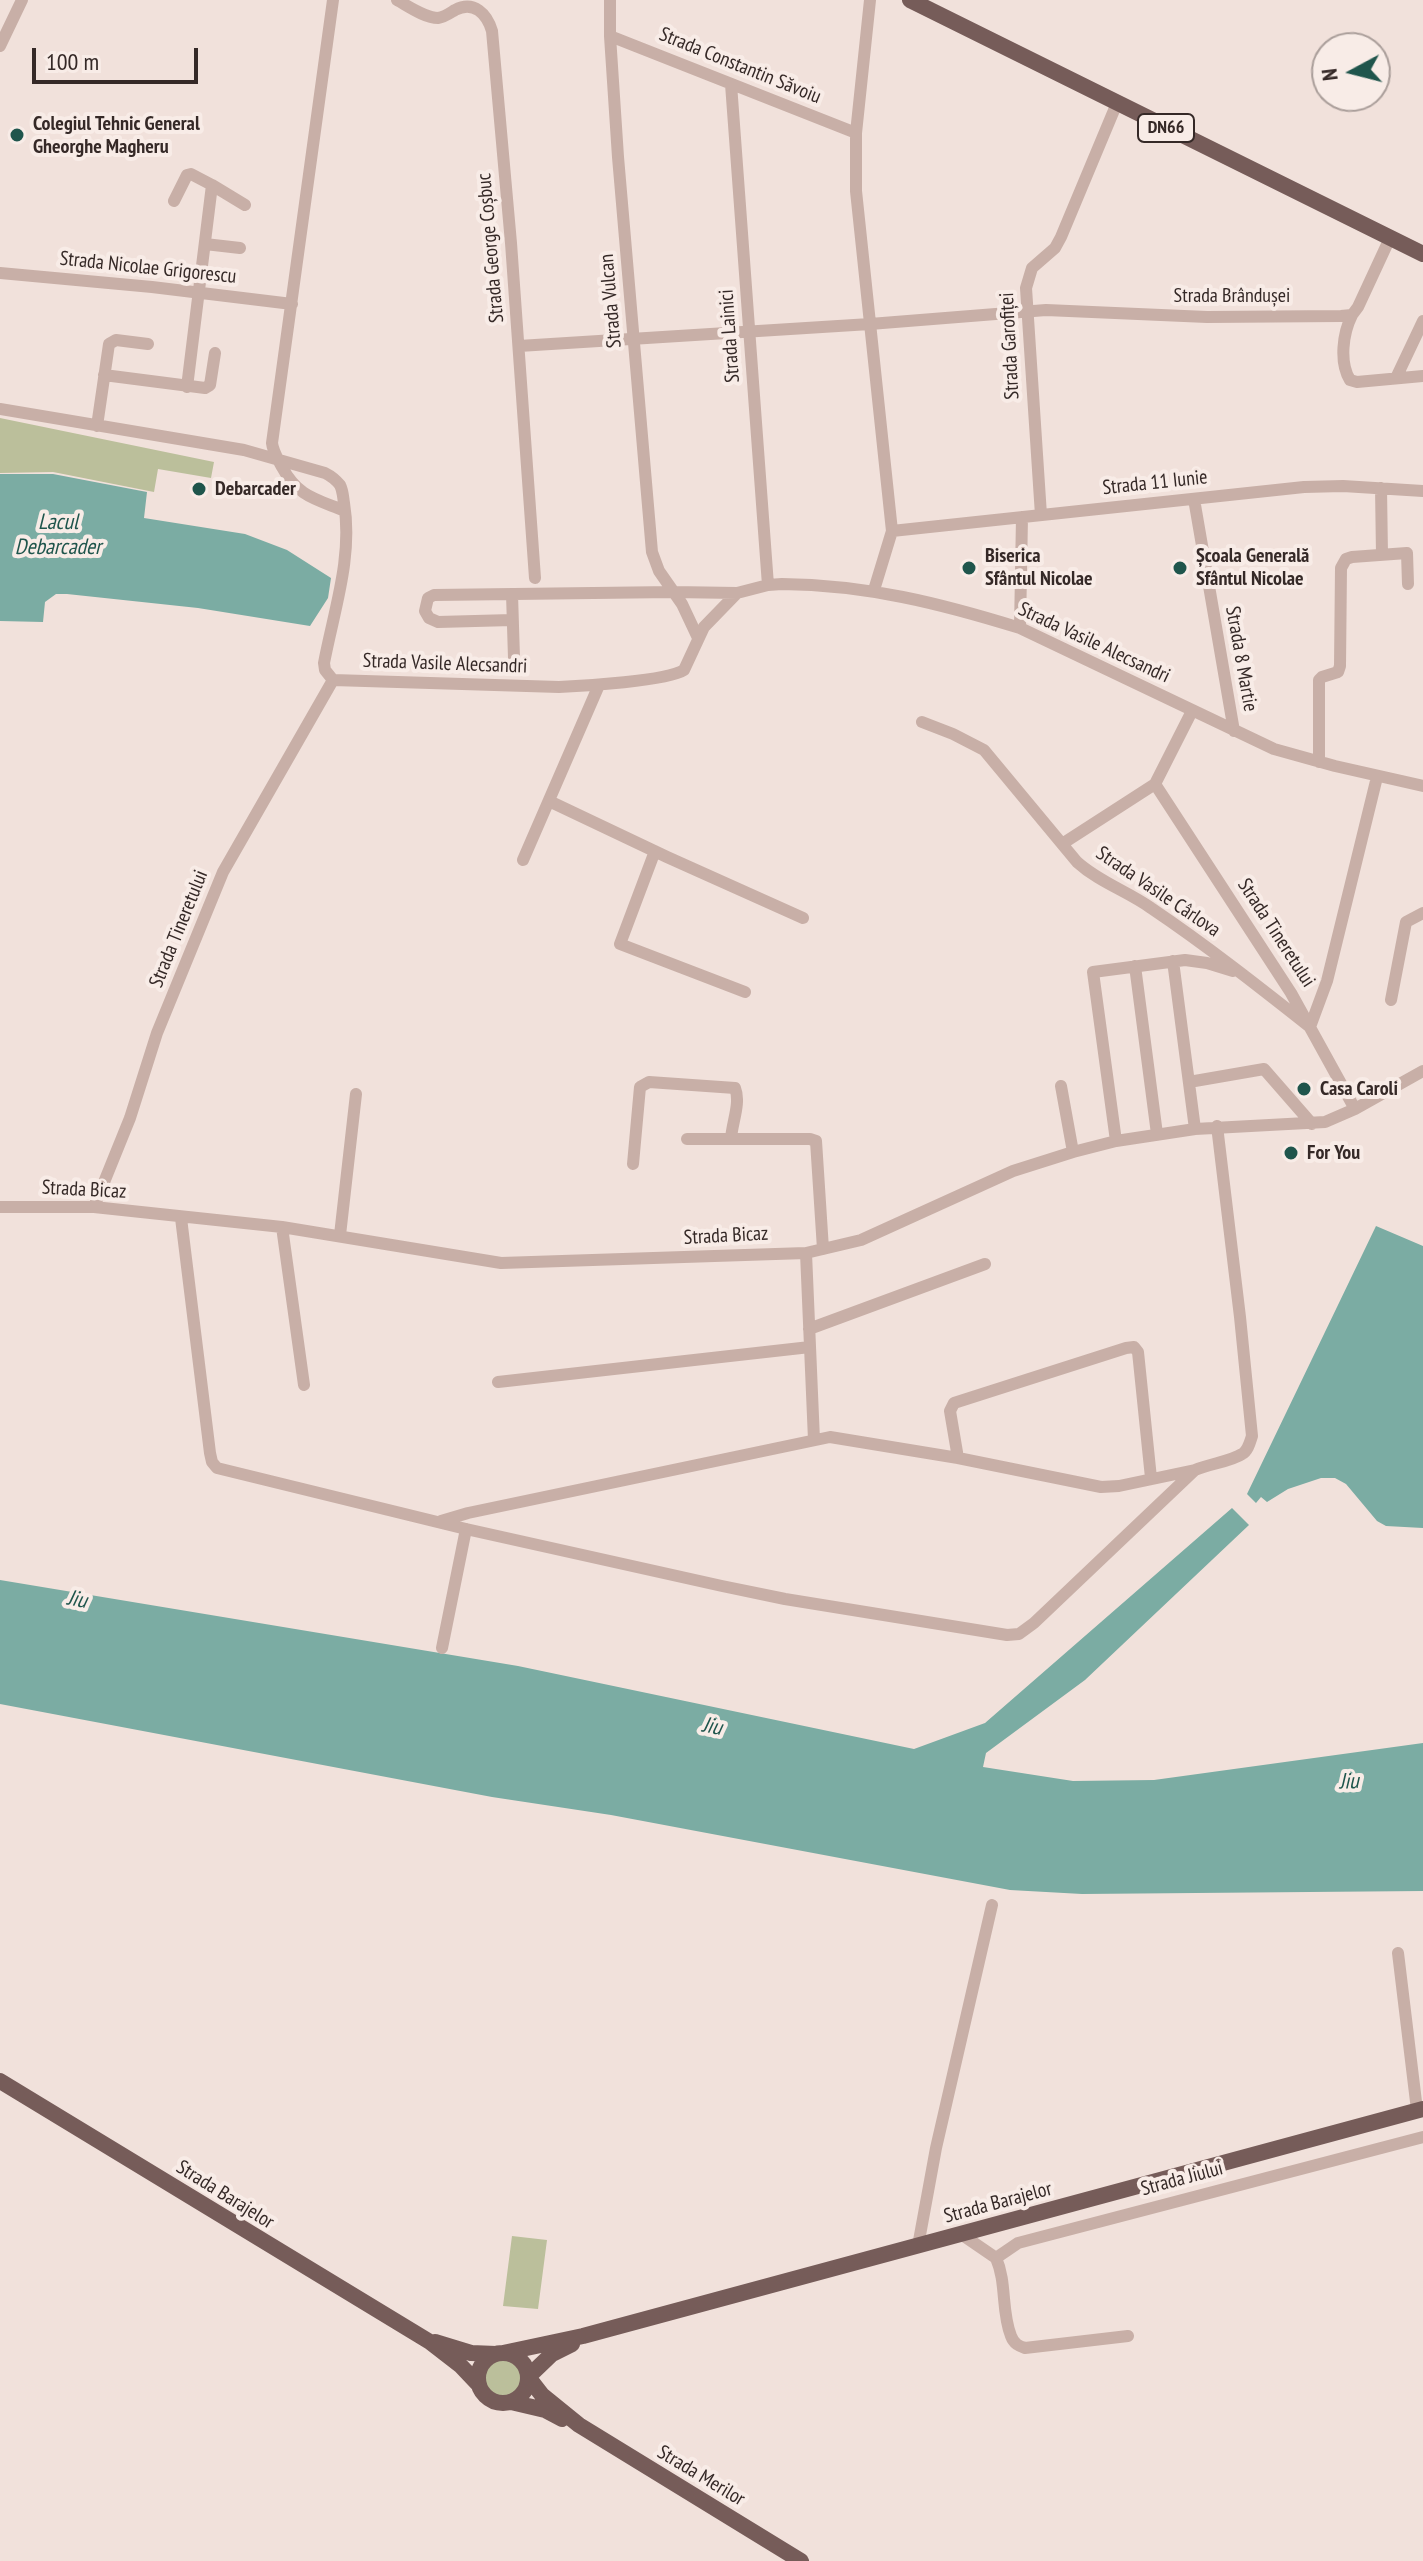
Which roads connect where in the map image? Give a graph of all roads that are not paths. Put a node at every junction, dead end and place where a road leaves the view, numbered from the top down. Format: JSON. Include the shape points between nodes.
{"nodes":[{"id":1,"x":22,"y":0,"type":"edge"},
{"id":2,"x":333,"y":0,"type":"edge"},
{"id":3,"x":397,"y":0,"type":"edge"},
{"id":4,"x":610,"y":0,"type":"edge"},
{"id":5,"x":870,"y":0,"type":"edge"},
{"id":6,"x":910,"y":0,"type":"edge"},
{"id":7,"x":610,"y":36,"type":"junction"},
{"id":8,"x":0,"y":46,"type":"edge"},
{"id":9,"x":731,"y":84,"type":"junction"},
{"id":10,"x":1117,"y":103,"type":"junction"},
{"id":11,"x":856,"y":133,"type":"junction"},
{"id":12,"x":212,"y":185,"type":"junction"},
{"id":13,"x":174,"y":201,"type":"dead end"},
{"id":14,"x":245,"y":205,"type":"dead end"},
{"id":15,"x":1390,"y":238,"type":"junction"},
{"id":16,"x":205,"y":244,"type":"junction"},
{"id":17,"x":240,"y":248,"type":"dead end"},
{"id":18,"x":1423,"y":254,"type":"edge"},
{"id":19,"x":0,"y":273,"type":"edge"},
{"id":20,"x":198,"y":292,"type":"junction"},
{"id":21,"x":292,"y":304,"type":"junction"},
{"id":22,"x":1027,"y":311,"type":"junction"},
{"id":23,"x":1352,"y":315,"type":"junction"},
{"id":24,"x":1423,"y":321,"type":"edge"},
{"id":25,"x":870,"y":324,"type":"junction"},
{"id":26,"x":750,"y":332,"type":"junction"},
{"id":27,"x":634,"y":339,"type":"junction"},
{"id":28,"x":148,"y":344,"type":"dead end"},
{"id":29,"x":519,"y":346,"type":"junction"},
{"id":30,"x":215,"y":353,"type":"dead end"},
{"id":31,"x":104,"y":375,"type":"junction"},
{"id":32,"x":1423,"y":376,"type":"edge"},
{"id":33,"x":1396,"y":378,"type":"junction"},
{"id":34,"x":187,"y":387,"type":"junction"},
{"id":35,"x":0,"y":409,"type":"edge"},
{"id":36,"x":97,"y":426,"type":"junction"},
{"id":37,"x":279,"y":461,"type":"junction"},
{"id":38,"x":1381,"y":488,"type":"junction"},
{"id":39,"x":1423,"y":491,"type":"edge"},
{"id":40,"x":1194,"y":499,"type":"junction"},
{"id":41,"x":345,"y":511,"type":"junction"},
{"id":42,"x":1041,"y":515,"type":"junction"},
{"id":43,"x":1022,"y":517,"type":"junction"},
{"id":44,"x":892,"y":531,"type":"junction"},
{"id":45,"x":1423,"y":551,"type":"edge"},
{"id":46,"x":1407,"y":553,"type":"junction"},
{"id":47,"x":1382,"y":555,"type":"junction"},
{"id":48,"x":535,"y":578,"type":"dead end"},
{"id":49,"x":1408,"y":584,"type":"dead end"},
{"id":50,"x":768,"y":585,"type":"junction"},
{"id":51,"x":874,"y":590,"type":"junction"},
{"id":52,"x":673,"y":592,"type":"junction"},
{"id":53,"x":737,"y":593,"type":"junction"},
{"id":54,"x":512,"y":594,"type":"junction"},
{"id":55,"x":512,"y":620,"type":"junction"},
{"id":56,"x":1020,"y":628,"type":"junction"},
{"id":57,"x":698,"y":638,"type":"junction"},
{"id":58,"x":514,"y":658,"type":"dead end"},
{"id":59,"x":333,"y":680,"type":"junction"},
{"id":60,"x":599,"y":685,"type":"junction"},
{"id":61,"x":1192,"y":711,"type":"junction"},
{"id":62,"x":922,"y":722,"type":"dead end"},
{"id":63,"x":1234,"y":731,"type":"junction"},
{"id":64,"x":1319,"y":762,"type":"junction"},
{"id":65,"x":1377,"y":777,"type":"junction"},
{"id":66,"x":1155,"y":784,"type":"junction"},
{"id":67,"x":1423,"y":786,"type":"edge"},
{"id":68,"x":549,"y":801,"type":"junction"},
{"id":69,"x":1062,"y":844,"type":"junction"},
{"id":70,"x":655,"y":851,"type":"junction"},
{"id":71,"x":523,"y":860,"type":"dead end"},
{"id":72,"x":1423,"y":913,"type":"edge"},
{"id":73,"x":803,"y":918,"type":"dead end"},
{"id":74,"x":1173,"y":961,"type":"junction"},
{"id":75,"x":1135,"y":966,"type":"junction"},
{"id":76,"x":1244,"y":975,"type":"junction"},
{"id":77,"x":745,"y":992,"type":"dead end"},
{"id":78,"x":1391,"y":1000,"type":"dead end"},
{"id":79,"x":1310,"y":1027,"type":"junction"},
{"id":80,"x":1423,"y":1071,"type":"edge"},
{"id":81,"x":1189,"y":1082,"type":"junction"},
{"id":82,"x":1061,"y":1086,"type":"dead end"},
{"id":83,"x":356,"y":1094,"type":"dead end"},
{"id":84,"x":1355,"y":1109,"type":"junction"},
{"id":85,"x":1312,"y":1124,"type":"junction"},
{"id":86,"x":1217,"y":1126,"type":"junction"},
{"id":87,"x":1195,"y":1129,"type":"junction"},
{"id":88,"x":1157,"y":1134,"type":"junction"},
{"id":89,"x":687,"y":1139,"type":"dead end"},
{"id":90,"x":731,"y":1139,"type":"junction"},
{"id":91,"x":1116,"y":1141,"type":"junction"},
{"id":92,"x":1073,"y":1152,"type":"junction"},
{"id":93,"x":633,"y":1164,"type":"dead end"},
{"id":94,"x":0,"y":1207,"type":"edge"},
{"id":95,"x":94,"y":1207,"type":"junction"},
{"id":96,"x":181,"y":1218,"type":"junction"},
{"id":97,"x":282,"y":1227,"type":"junction"},
{"id":98,"x":340,"y":1235,"type":"junction"},
{"id":99,"x":823,"y":1249,"type":"junction"},
{"id":100,"x":806,"y":1253,"type":"junction"},
{"id":101,"x":985,"y":1264,"type":"dead end"},
{"id":102,"x":809,"y":1329,"type":"junction"},
{"id":103,"x":810,"y":1347,"type":"junction"},
{"id":104,"x":498,"y":1382,"type":"dead end"},
{"id":105,"x":304,"y":1385,"type":"dead end"},
{"id":106,"x":814,"y":1440,"type":"junction"},
{"id":107,"x":958,"y":1458,"type":"junction"},
{"id":108,"x":1195,"y":1470,"type":"junction"},
{"id":109,"x":1151,"y":1478,"type":"junction"},
{"id":110,"x":438,"y":1522,"type":"junction"},
{"id":111,"x":466,"y":1529,"type":"junction"},
{"id":112,"x":442,"y":1648,"type":"dead end"},
{"id":113,"x":992,"y":1905,"type":"dead end"},
{"id":114,"x":1398,"y":1953,"type":"dead end"},
{"id":115,"x":0,"y":2081,"type":"edge"},
{"id":116,"x":1420,"y":2110,"type":"edge"},
{"id":117,"x":1423,"y":2137,"type":"edge"},
{"id":118,"x":961,"y":2234,"type":"junction"},
{"id":119,"x":918,"y":2246,"type":"junction"},
{"id":120,"x":996,"y":2258,"type":"junction"},
{"id":121,"x":583,"y":2336,"type":"junction"},
{"id":122,"x":1128,"y":2336,"type":"dead end"},
{"id":123,"x":430,"y":2342,"type":"junction"},
{"id":124,"x":500,"y":2353,"type":"junction"},
{"id":125,"x":528,"y":2377,"type":"junction"},
{"id":126,"x":479,"y":2385,"type":"junction"},
{"id":127,"x":511,"y":2402,"type":"junction"},
{"id":128,"x":579,"y":2425,"type":"junction"},
{"id":129,"x":801,"y":2561,"type":"edge"}],
"edges":[{"from":1,"to":8,"type":"street"},
{"from":2,"to":21,"type":"street"},
{"from":3,"to":29,"type":"street","name":"Strada George Coșbuc","via":[[437,18],[468,6],[489,20]]},
{"from":4,"to":7,"type":"street","name":"Strada Vulcan"},
{"from":5,"to":11,"type":"street"},
{"from":6,"to":10,"type":"main road","number":"DN66"},
{"from":7,"to":9,"type":"street","name":"Strada Constantin Săvoiu"},
{"from":7,"to":27,"type":"street","name":"Strada Vulcan"},
{"from":9,"to":11,"type":"street","name":"Strada Constantin Săvoiu"},
{"from":9,"to":26,"type":"street","name":"Strada Lainici"},
{"from":10,"to":15,"type":"main road","number":"DN66"},
{"from":10,"to":22,"type":"street","name":"Strada Garofiței","via":[[1061,237],[1028,274]]},
{"from":11,"to":25,"type":"street","via":[[856,191]]},
{"from":12,"to":13,"type":"street","via":[[187,175]]},
{"from":12,"to":14,"type":"street"},
{"from":12,"to":16,"type":"street"},
{"from":15,"to":18,"type":"main road","number":"DN66"},
{"from":15,"to":23,"type":"street"},
{"from":16,"to":17,"type":"street"},
{"from":16,"to":20,"type":"street"},
{"from":19,"to":20,"type":"street","name":"Strada Nicolae Grigorescu"},
{"from":20,"to":21,"type":"street","name":"Strada Nicolae Grigorescu"},
{"from":20,"to":34,"type":"street"},
{"from":21,"to":37,"type":"street","via":[[272,443]]},
{"from":22,"to":23,"type":"street","name":"Strada Brândușei"},
{"from":22,"to":25,"type":"street","name":"Strada Brândușei"},
{"from":22,"to":42,"type":"street","name":"Strada Garofiței"},
{"from":23,"to":33,"type":"street","via":[[1344,338],[1350,380]]},
{"from":24,"to":33,"type":"street"},
{"from":25,"to":26,"type":"street","name":"Strada Brândușei"},
{"from":25,"to":44,"type":"street"},
{"from":26,"to":27,"type":"street","name":"Strada Brândușei"},
{"from":26,"to":50,"type":"street","name":"Strada Lainici"},
{"from":27,"to":29,"type":"street","name":"Strada Brândușei"},
{"from":27,"to":52,"type":"street","name":"Strada Vulcan","via":[[652,552]]},
{"from":28,"to":31,"type":"street","via":[[111,341]]},
{"from":29,"to":48,"type":"street","name":"Strada George Coșbuc"},
{"from":30,"to":34,"type":"street","via":[[208,387]]},
{"from":31,"to":34,"type":"street"},
{"from":31,"to":36,"type":"street"},
{"from":32,"to":33,"type":"street"},
{"from":35,"to":36,"type":"street"},
{"from":36,"to":37,"type":"street","via":[[244,450]]},
{"from":37,"to":41,"type":"street","via":[[294,488]]},
{"from":37,"to":41,"type":"street","via":[[334,478],[343,492]]},
{"from":38,"to":39,"type":"street","name":"Strada 11 Iunie"},
{"from":38,"to":40,"type":"street","name":"Strada 11 Iunie","via":[[1304,487]]},
{"from":38,"to":47,"type":"street"},
{"from":40,"to":42,"type":"street","name":"Strada 11 Iunie"},
{"from":40,"to":63,"type":"street","name":"Strada 8 Martie"},
{"from":41,"to":59,"type":"street","via":[[346,552],[324,663]]},
{"from":42,"to":43,"type":"street","name":"Strada 11 Iunie"},
{"from":43,"to":44,"type":"street","name":"Strada 11 Iunie"},
{"from":43,"to":56,"type":"street"},
{"from":44,"to":51,"type":"street"},
{"from":45,"to":46,"type":"street"},
{"from":46,"to":47,"type":"street"},
{"from":46,"to":49,"type":"street"},
{"from":47,"to":64,"type":"street","via":[[1346,559],[1341,568],[1340,666],[1319,680]]},
{"from":50,"to":51,"type":"street","name":"Strada Vasile Alecsandri"},
{"from":50,"to":53,"type":"street","name":"Strada Vasile Alecsandri"},
{"from":51,"to":56,"type":"street","name":"Strada Vasile Alecsandri"},
{"from":52,"to":53,"type":"street","name":"Strada Vasile Alecsandri"},
{"from":52,"to":54,"type":"street","name":"Strada Vasile Alecsandri"},
{"from":52,"to":57,"type":"street"},
{"from":53,"to":57,"type":"street","name":"Strada Vasile Alecsandri"},
{"from":54,"to":55,"type":"street"},
{"from":54,"to":55,"type":"street","name":"Strada Vasile Alecsandri","via":[[434,595],[425,611],[438,622]]},
{"from":55,"to":58,"type":"street"},
{"from":56,"to":61,"type":"street","name":"Strada Vasile Alecsandri"},
{"from":57,"to":60,"type":"street","name":"Strada Vasile Alecsandri","via":[[680,673]]},
{"from":59,"to":60,"type":"street","name":"Strada Vasile Alecsandri"},
{"from":59,"to":95,"type":"street","name":"Strada Tineretului","via":[[223,872]]},
{"from":60,"to":68,"type":"street"},
{"from":61,"to":63,"type":"street","name":"Strada Vasile Alecsandri"},
{"from":61,"to":66,"type":"street"},
{"from":62,"to":69,"type":"street","name":"Strada Vasile Cârlova","via":[[984,750]]},
{"from":63,"to":64,"type":"street","name":"Strada Vasile Alecsandri"},
{"from":64,"to":65,"type":"street","name":"Strada Vasile Alecsandri"},
{"from":65,"to":67,"type":"street","name":"Strada Vasile Alecsandri"},
{"from":65,"to":79,"type":"street","via":[[1327,981]]},
{"from":66,"to":69,"type":"street"},
{"from":66,"to":79,"type":"street","name":"Strada Tineretului"},
{"from":68,"to":70,"type":"street"},
{"from":68,"to":71,"type":"street"},
{"from":69,"to":76,"type":"street","name":"Strada Vasile Cârlova","via":[[1088,872],[1149,906]]},
{"from":70,"to":73,"type":"street"},
{"from":70,"to":77,"type":"street","via":[[620,944]]},
{"from":72,"to":78,"type":"street","via":[[1406,922]]},
{"from":74,"to":75,"type":"street"},
{"from":74,"to":76,"type":"street","via":[[1194,960]]},
{"from":74,"to":81,"type":"street"},
{"from":75,"to":88,"type":"street"},
{"from":75,"to":91,"type":"street","via":[[1093,972]]},
{"from":76,"to":79,"type":"street","name":"Strada Vasile Cârlova"},
{"from":79,"to":84,"type":"street","name":"Strada Tineretului"},
{"from":80,"to":84,"type":"street","name":"Strada Bicaz"},
{"from":81,"to":85,"type":"street","via":[[1264,1069]]},
{"from":81,"to":87,"type":"street"},
{"from":82,"to":92,"type":"street"},
{"from":83,"to":98,"type":"street"},
{"from":84,"to":85,"type":"street","name":"Strada Bicaz"},
{"from":85,"to":86,"type":"street","name":"Strada Bicaz"},
{"from":86,"to":87,"type":"street","name":"Strada Bicaz"},
{"from":86,"to":108,"type":"street","via":[[1252,1436],[1243,1454]]},
{"from":87,"to":88,"type":"street","name":"Strada Bicaz"},
{"from":88,"to":91,"type":"street","name":"Strada Bicaz"},
{"from":89,"to":90,"type":"street"},
{"from":90,"to":93,"type":"street","via":[[735,1088],[649,1082],[640,1087]]},
{"from":90,"to":99,"type":"street","via":[[816,1141]]},
{"from":91,"to":92,"type":"street","name":"Strada Bicaz"},
{"from":92,"to":99,"type":"street","name":"Strada Bicaz","via":[[1013,1171],[861,1240]]},
{"from":94,"to":95,"type":"street","name":"Strada Bicaz"},
{"from":95,"to":96,"type":"street","name":"Strada Bicaz"},
{"from":96,"to":97,"type":"street","name":"Strada Bicaz"},
{"from":96,"to":110,"type":"street","via":[[210,1453],[217,1468]]},
{"from":97,"to":98,"type":"street","name":"Strada Bicaz"},
{"from":97,"to":105,"type":"street"},
{"from":98,"to":100,"type":"street","name":"Strada Bicaz","via":[[522,1264]]},
{"from":99,"to":100,"type":"street","name":"Strada Bicaz"},
{"from":100,"to":102,"type":"street"},
{"from":101,"to":102,"type":"street"},
{"from":102,"to":103,"type":"street"},
{"from":103,"to":104,"type":"street"},
{"from":103,"to":106,"type":"street"},
{"from":106,"to":107,"type":"street","via":[[838,1437]]},
{"from":106,"to":110,"type":"street"},
{"from":107,"to":109,"type":"street","via":[[1101,1487]]},
{"from":107,"to":109,"type":"street","via":[[950,1411],[954,1403],[1134,1347]]},
{"from":108,"to":109,"type":"street"},
{"from":108,"to":111,"type":"street","via":[[1034,1623],[1007,1635],[785,1599]]},
{"from":110,"to":111,"type":"street"},
{"from":111,"to":112,"type":"street"},
{"from":113,"to":119,"type":"street"},
{"from":114,"to":116,"type":"street"},
{"from":115,"to":123,"type":"main road","name":"Strada Barajelor"},
{"from":116,"to":118,"type":"main road","name":"Strada Barajelor"},
{"from":117,"to":120,"type":"street","name":"Strada Jiului","via":[[1018,2243]]},
{"from":118,"to":119,"type":"main road","name":"Strada Barajelor"},
{"from":118,"to":120,"type":"street"},
{"from":119,"to":121,"type":"main road","name":"Strada Barajelor"},
{"from":120,"to":122,"type":"street","via":[[1016,2345]]},
{"from":121,"to":124,"type":"main road","name":"Strada Barajelor"},
{"from":121,"to":125,"type":"main road","name":"Strada Barajelor","via":[[552,2354]]},
{"from":123,"to":124,"type":"main road","name":"Strada Barajelor","via":[[471,2353]]},
{"from":123,"to":126,"type":"main road","name":"Strada Barajelor"},
{"from":124,"to":125,"type":"main road","via":[[518,2357]]},
{"from":124,"to":126,"type":"main road","via":[[483,2363]]},
{"from":125,"to":127,"type":"main road","name":"Strada Barajelor","via":[[524,2393]]},
{"from":125,"to":128,"type":"main road","name":"Strada Merilor"},
{"from":126,"to":127,"type":"main road","name":"Strada Barajelor","via":[[495,2401]]},
{"from":127,"to":128,"type":"main road","name":"Strada Merilor"},
{"from":128,"to":129,"type":"main road","name":"Strada Merilor"}]}
